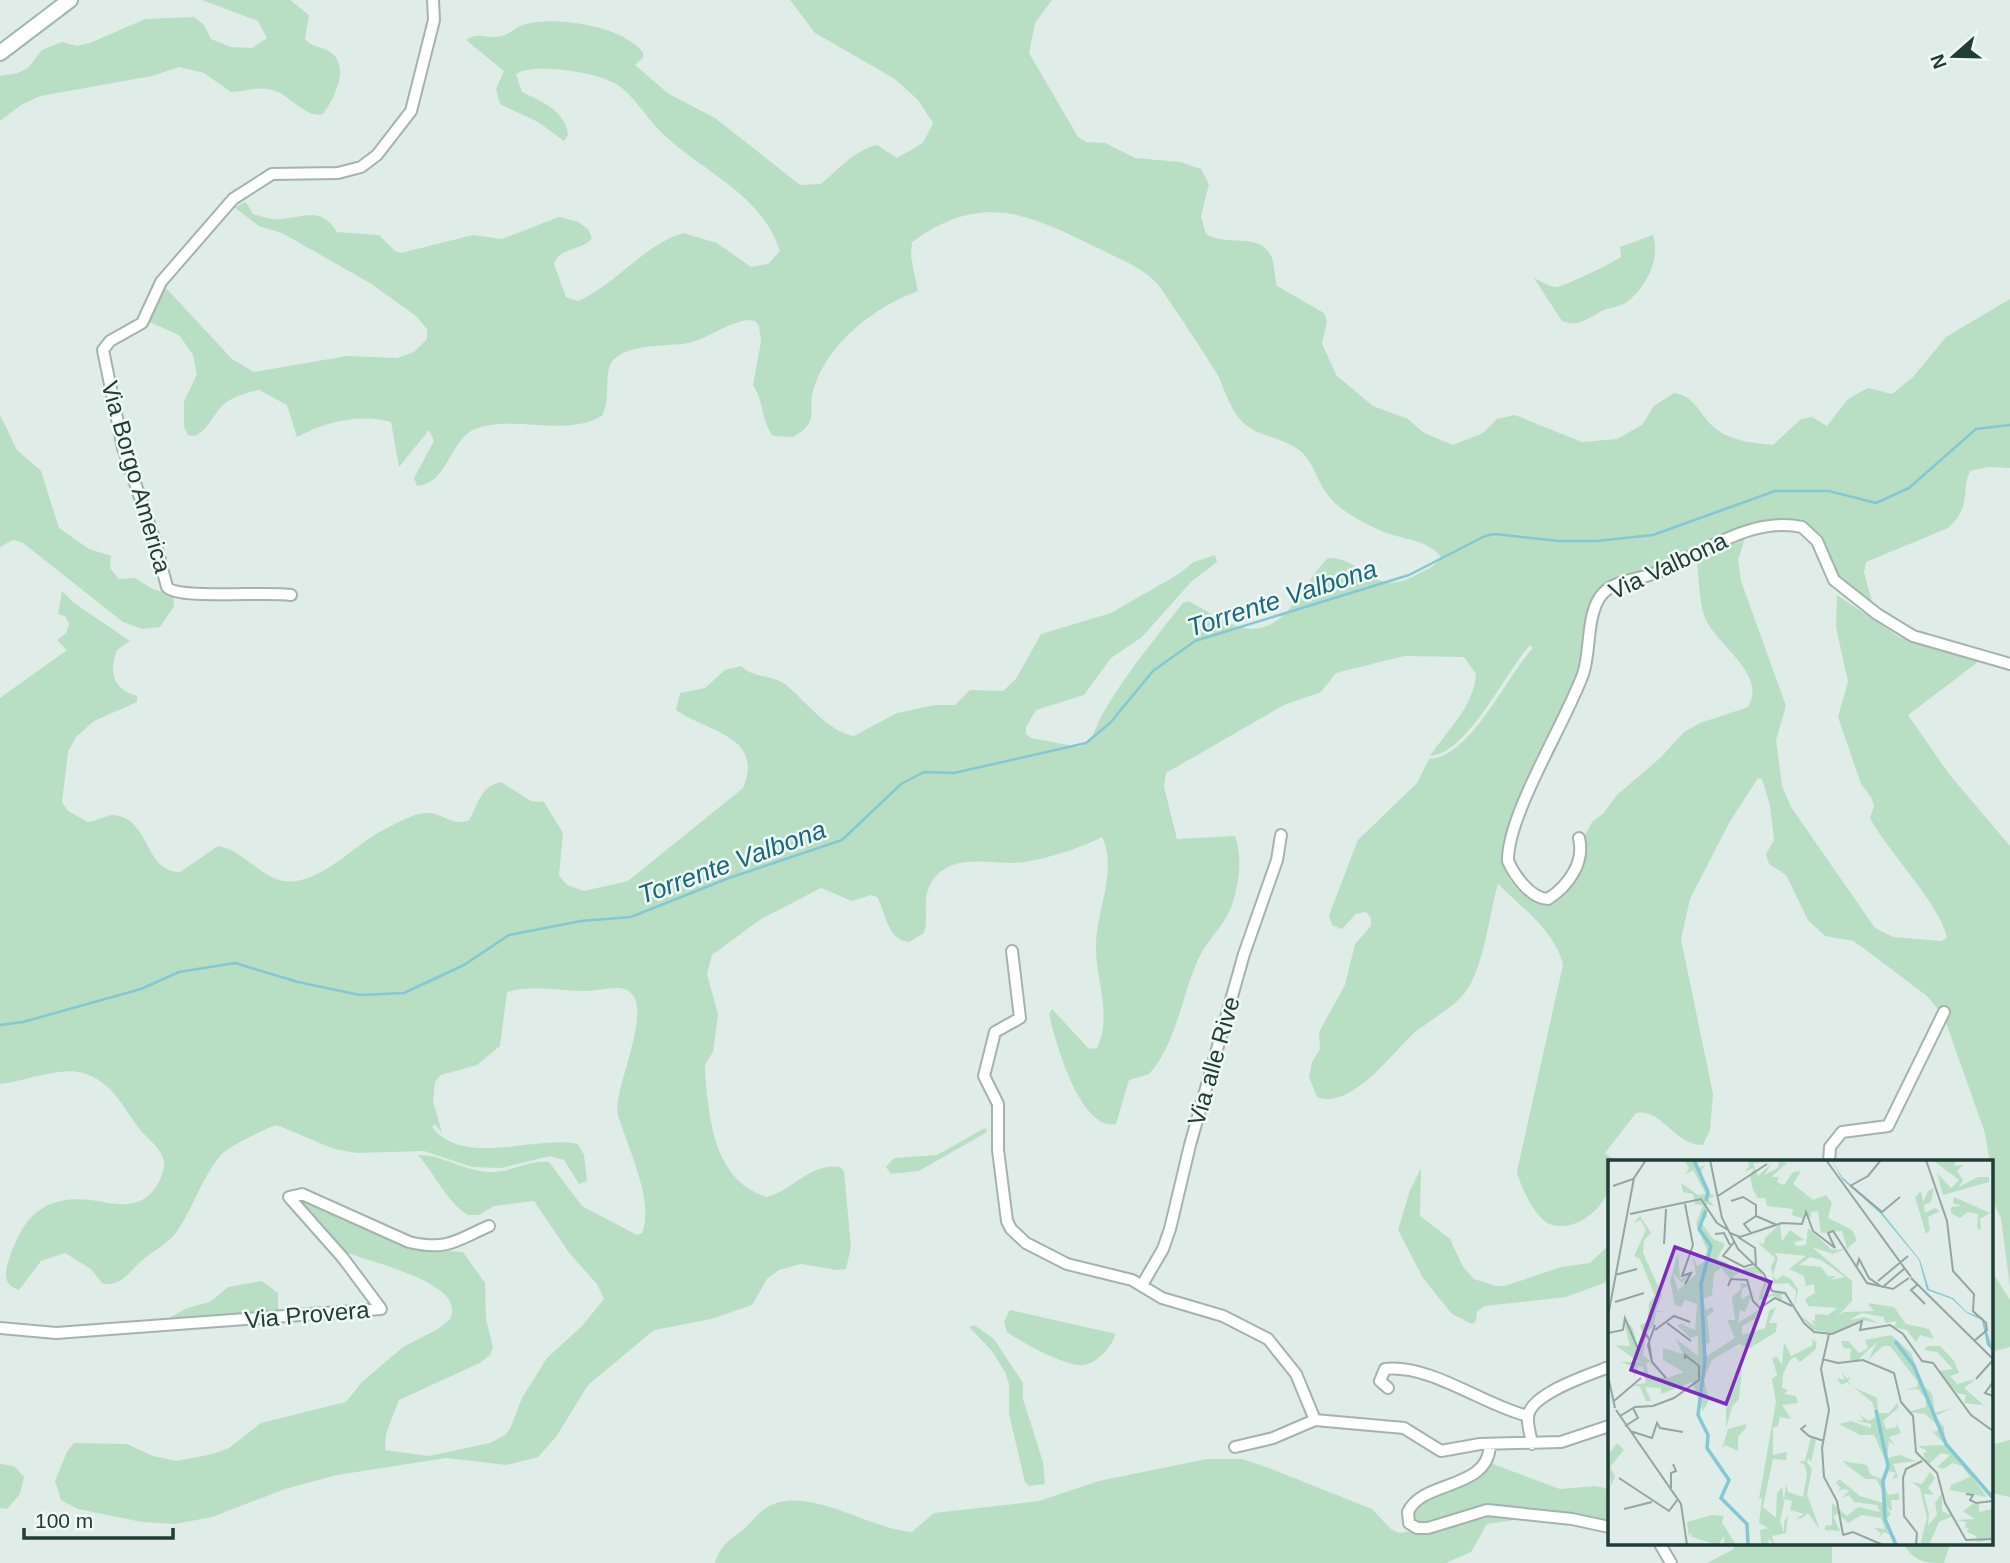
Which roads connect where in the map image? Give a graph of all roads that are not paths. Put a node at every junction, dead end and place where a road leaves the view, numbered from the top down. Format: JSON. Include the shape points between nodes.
{"nodes":[{"id":1,"x":70,"y":0,"type":"edge"},
{"id":2,"x":433,"y":0,"type":"edge"},
{"id":3,"x":0,"y":53,"type":"edge"},
{"id":4,"x":291,"y":595,"type":"dead end"},
{"id":5,"x":2010,"y":664,"type":"edge"},
{"id":6,"x":1281,"y":835,"type":"dead end"},
{"id":7,"x":1579,"y":838,"type":"dead end"},
{"id":8,"x":1012,"y":950,"type":"dead end"},
{"id":9,"x":1944,"y":1012,"type":"dead end"},
{"id":10,"x":1829,"y":1160,"type":"edge"},
{"id":11,"x":489,"y":1226,"type":"dead end"},
{"id":12,"x":1142,"y":1285,"type":"junction"},
{"id":13,"x":0,"y":1328,"type":"edge"},
{"id":14,"x":1608,"y":1367,"type":"edge"},
{"id":15,"x":1388,"y":1388,"type":"dead end"},
{"id":16,"x":1528,"y":1416,"type":"junction"},
{"id":17,"x":1315,"y":1420,"type":"junction"},
{"id":18,"x":1608,"y":1426,"type":"edge"},
{"id":19,"x":1490,"y":1444,"type":"junction"},
{"id":20,"x":1532,"y":1444,"type":"junction"},
{"id":21,"x":1235,"y":1447,"type":"dead end"},
{"id":22,"x":1608,"y":1527,"type":"edge"},
{"id":23,"x":1661,"y":1546,"type":"edge"},
{"id":24,"x":1671,"y":1563,"type":"edge"}],
"edges":[{"from":1,"to":3,"type":"main road"},
{"from":2,"to":4,"type":"street","name":"Via Borgo America","via":[[434,20],[411,111],[377,155],[338,173],[272,174],[233,199],[161,282],[142,323],[103,350],[123,448],[167,587],[178,594]]},
{"from":5,"to":7,"type":"street","name":"Via Valbona","via":[[1913,636],[1877,614],[1834,580],[1817,541],[1802,527],[1777,526],[1737,535],[1656,573],[1608,589],[1601,596],[1584,671],[1515,825],[1508,861],[1523,884],[1539,898],[1548,899],[1578,865]]},
{"from":6,"to":12,"type":"street","name":"Via alle Rive","via":[[1170,1228]]},
{"from":8,"to":12,"type":"street","via":[[1020,1018],[995,1032],[984,1076],[998,1104],[998,1150],[1008,1226],[1026,1243],[1056,1259]]},
{"from":9,"to":10,"type":"street","via":[[1888,1126],[1842,1132],[1830,1147]]},
{"from":11,"to":13,"type":"street","name":"Via Provera","via":[[441,1248],[428,1246],[409,1242],[302,1194],[289,1197],[344,1258],[381,1309],[57,1333]]},
{"from":12,"to":17,"type":"street","via":[[1162,1298],[1223,1317],[1268,1339],[1296,1374]]},
{"from":14,"to":16,"type":"street","via":[[1556,1390],[1535,1404]]},
{"from":15,"to":16,"type":"street","via":[[1380,1381],[1382,1372],[1398,1369]]},
{"from":16,"to":20,"type":"street"},
{"from":17,"to":19,"type":"street","via":[[1404,1428],[1441,1451]]},
{"from":17,"to":21,"type":"street","via":[[1273,1438]]},
{"from":18,"to":20,"type":"street","via":[[1561,1442]]},
{"from":19,"to":20,"type":"street"},
{"from":19,"to":22,"type":"street","via":[[1485,1465],[1414,1503],[1408,1512],[1409,1523],[1428,1528],[1487,1510]]},
{"from":23,"to":24,"type":"street"}]}
